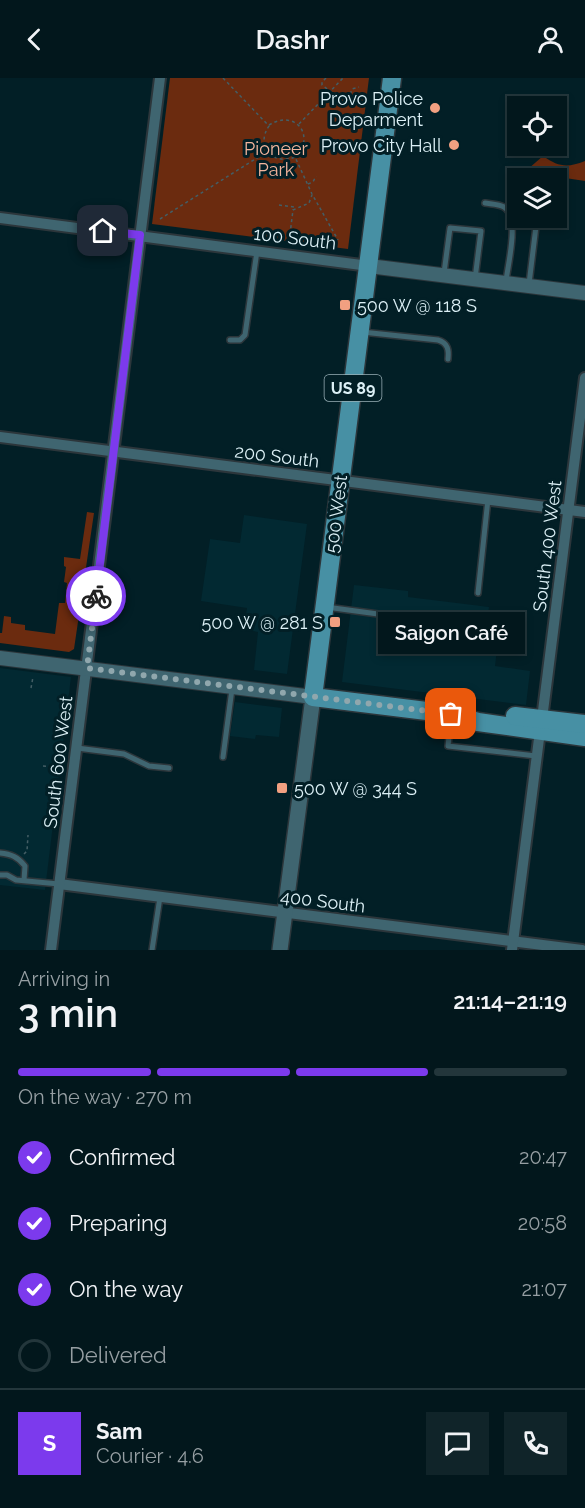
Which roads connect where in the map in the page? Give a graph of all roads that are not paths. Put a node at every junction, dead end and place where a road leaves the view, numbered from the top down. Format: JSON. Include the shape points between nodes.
{"nodes":[{"id":1,"x":160,"y":78,"type":"edge"},
{"id":2,"x":392,"y":78,"type":"edge"},
{"id":3,"x":485,"y":203,"type":"dead end"},
{"id":4,"x":0,"y":218,"type":"edge"},
{"id":5,"x":536,"y":228,"type":"edge"},
{"id":6,"x":140,"y":235,"type":"junction"},
{"id":7,"x":257,"y":251,"type":"junction"},
{"id":8,"x":369,"y":266,"type":"junction"},
{"id":9,"x":444,"y":275,"type":"junction"},
{"id":10,"x":475,"y":279,"type":"junction"},
{"id":11,"x":505,"y":283,"type":"junction"},
{"id":12,"x":529,"y":286,"type":"junction"},
{"id":13,"x":585,"y":293,"type":"edge"},
{"id":14,"x":360,"y":332,"type":"junction"},
{"id":15,"x":230,"y":340,"type":"dead end"},
{"id":16,"x":448,"y":359,"type":"dead end"},
{"id":17,"x":585,"y":378,"type":"edge"},
{"id":18,"x":0,"y":437,"type":"edge"},
{"id":19,"x":114,"y":452,"type":"junction"},
{"id":20,"x":341,"y":480,"type":"junction"},
{"id":21,"x":488,"y":499,"type":"junction"},
{"id":22,"x":568,"y":510,"type":"junction"},
{"id":23,"x":585,"y":512,"type":"edge"},
{"id":24,"x":478,"y":592,"type":"dead end"},
{"id":25,"x":325,"y":606,"type":"junction"},
{"id":26,"x":393,"y":616,"type":"dead end"},
{"id":27,"x":0,"y":657,"type":"edge"},
{"id":28,"x":87,"y":668,"type":"junction"},
{"id":29,"x":232,"y":687,"type":"junction"},
{"id":30,"x":313,"y":697,"type":"junction"},
{"id":31,"x":451,"y":714,"type":"junction"},
{"id":32,"x":585,"y":724,"type":"edge"},
{"id":33,"x":541,"y":725,"type":"junction"},
{"id":34,"x":585,"y":737,"type":"edge"},
{"id":35,"x":76,"y":748,"type":"junction"},
{"id":36,"x":537,"y":756,"type":"junction"},
{"id":37,"x":223,"y":757,"type":"dead end"},
{"id":38,"x":169,"y":768,"type":"dead end"},
{"id":39,"x":0,"y":854,"type":"edge"},
{"id":40,"x":0,"y":874,"type":"edge"},
{"id":41,"x":24,"y":880,"type":"junction"},
{"id":42,"x":59,"y":884,"type":"junction"},
{"id":43,"x":159,"y":897,"type":"junction"},
{"id":44,"x":285,"y":912,"type":"junction"},
{"id":45,"x":513,"y":946,"type":"edge"},
{"id":46,"x":51,"y":950,"type":"edge"},
{"id":47,"x":152,"y":950,"type":"edge"},
{"id":48,"x":280,"y":950,"type":"edge"},
{"id":49,"x":582,"y":950,"type":"edge"}],
"edges":[{"from":1,"to":6,"type":"street","name":"South 600 West"},
{"from":2,"to":8,"type":"main road","name":"500 West","number":"US 89"},
{"from":3,"to":11,"type":"lane","via":[[505,207],[511,214]]},
{"from":4,"to":6,"type":"street","name":"100 South"},
{"from":5,"to":12,"type":"lane"},
{"from":6,"to":7,"type":"street","name":"100 South"},
{"from":6,"to":19,"type":"street","name":"South 600 West"},
{"from":7,"to":8,"type":"street","name":"100 South"},
{"from":7,"to":15,"type":"lane","via":[[245,335],[240,340]]},
{"from":8,"to":9,"type":"street","name":"100 South"},
{"from":8,"to":14,"type":"main road","name":"500 West","number":"US 89"},
{"from":9,"to":10,"type":"street","name":"100 South"},
{"from":9,"to":10,"type":"lane","via":[[450,228],[481,231]]},
{"from":10,"to":11,"type":"street","name":"100 South"},
{"from":11,"to":12,"type":"street","name":"100 South"},
{"from":12,"to":13,"type":"street","name":"100 South"},
{"from":14,"to":16,"type":"lane","via":[[438,340],[447,347]]},
{"from":14,"to":20,"type":"main road","name":"500 West","number":"US 89"},
{"from":17,"to":22,"type":"street","name":"South 400 West"},
{"from":18,"to":19,"type":"street","name":"200 South"},
{"from":19,"to":20,"type":"street","name":"200 South"},
{"from":19,"to":28,"type":"street","name":"South 600 West"},
{"from":20,"to":21,"type":"street","name":"200 South"},
{"from":20,"to":25,"type":"main road","name":"500 West","number":"US 89"},
{"from":21,"to":22,"type":"street","name":"200 South"},
{"from":21,"to":24,"type":"lane"},
{"from":22,"to":23,"type":"street","name":"200 South"},
{"from":22,"to":33,"type":"street","name":"South 400 West"},
{"from":25,"to":26,"type":"lane"},
{"from":25,"to":30,"type":"main road","name":"500 West","number":"US 89"},
{"from":27,"to":28,"type":"street"},
{"from":28,"to":29,"type":"street"},
{"from":28,"to":35,"type":"street","name":"South 600 West"},
{"from":29,"to":30,"type":"street"},
{"from":29,"to":37,"type":"lane"},
{"from":30,"to":31,"type":"main road"},
{"from":30,"to":44,"type":"main road","name":"500 West"},
{"from":31,"to":33,"type":"main road","via":[[480,712]]},
{"from":31,"to":36,"type":"lane","via":[[448,746]]},
{"from":32,"to":33,"type":"main road"},
{"from":33,"to":34,"type":"main road"},
{"from":33,"to":36,"type":"street","name":"South 400 West"},
{"from":35,"to":38,"type":"lane","via":[[124,754],[149,766]]},
{"from":35,"to":42,"type":"street","name":"South 600 West"},
{"from":36,"to":45,"type":"street","name":"South 400 West"},
{"from":39,"to":41,"type":"lane","via":[[20,859],[25,866]]},
{"from":40,"to":41,"type":"lane"},
{"from":41,"to":42,"type":"lane"},
{"from":42,"to":43,"type":"street","name":"400 South"},
{"from":42,"to":46,"type":"street","name":"South 600 West"},
{"from":43,"to":44,"type":"street","name":"400 South"},
{"from":43,"to":47,"type":"lane"},
{"from":44,"to":45,"type":"street","name":"400 South"},
{"from":44,"to":48,"type":"main road","name":"500 West"},
{"from":45,"to":49,"type":"street","name":"400 South"}]}
